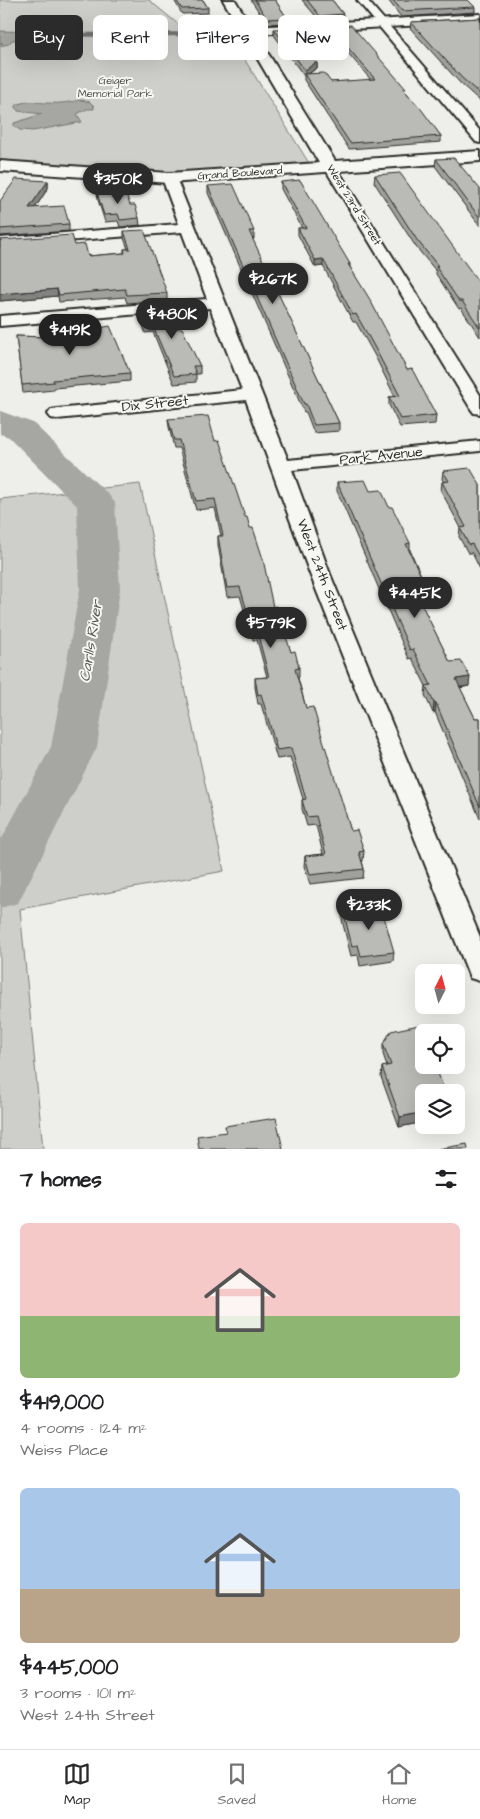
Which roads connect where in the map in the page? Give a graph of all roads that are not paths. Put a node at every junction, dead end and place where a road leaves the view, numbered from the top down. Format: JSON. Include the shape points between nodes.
{"nodes":[{"id":1,"x":229,"y":0,"type":"edge"},
{"id":2,"x":362,"y":0,"type":"edge"},
{"id":3,"x":239,"y":15,"type":"edge"},
{"id":4,"x":480,"y":18,"type":"edge"},
{"id":5,"x":382,"y":23,"type":"junction"},
{"id":6,"x":268,"y":30,"type":"edge"},
{"id":7,"x":266,"y":60,"type":"edge"},
{"id":8,"x":480,"y":139,"type":"edge"},
{"id":9,"x":480,"y":156,"type":"edge"},
{"id":10,"x":0,"y":166,"type":"edge"},
{"id":11,"x":330,"y":167,"type":"junction"},
{"id":12,"x":169,"y":178,"type":"junction"},
{"id":13,"x":188,"y":227,"type":"junction"},
{"id":14,"x":0,"y":242,"type":"edge"},
{"id":15,"x":216,"y":303,"type":"junction"},
{"id":16,"x":0,"y":321,"type":"edge"},
{"id":17,"x":253,"y":394,"type":"junction"},
{"id":18,"x":480,"y":409,"type":"edge"},
{"id":19,"x":57,"y":414,"type":"dead end"},
{"id":20,"x":480,"y":446,"type":"edge"},
{"id":21,"x":281,"y":466,"type":"junction"},
{"id":22,"x":480,"y":970,"type":"edge"}],
"edges":[{"from":1,"to":3,"type":"street","name":"West 23rd Street"},
{"from":2,"to":5,"type":"street"},
{"from":4,"to":5,"type":"street"},
{"from":5,"to":6,"type":"street"},
{"from":5,"to":8,"type":"street"},
{"from":7,"to":11,"type":"street","name":"West 23rd Street"},
{"from":9,"to":11,"type":"street","name":"Grand Boulevard"},
{"from":10,"to":12,"type":"street","name":"Grand Boulevard"},
{"from":11,"to":12,"type":"street","name":"Grand Boulevard"},
{"from":11,"to":18,"type":"street","name":"West 23rd Street"},
{"from":12,"to":13,"type":"street","name":"West 24th Street"},
{"from":13,"to":14,"type":"street"},
{"from":13,"to":15,"type":"street","name":"West 24th Street"},
{"from":15,"to":16,"type":"street"},
{"from":15,"to":17,"type":"street","name":"West 24th Street"},
{"from":17,"to":19,"type":"street","name":"Dix Street"},
{"from":17,"to":21,"type":"street","name":"West 24th Street"},
{"from":20,"to":21,"type":"street","name":"Park Avenue"},
{"from":21,"to":22,"type":"street","name":"West 24th Street","via":[[320,574]]}]}
